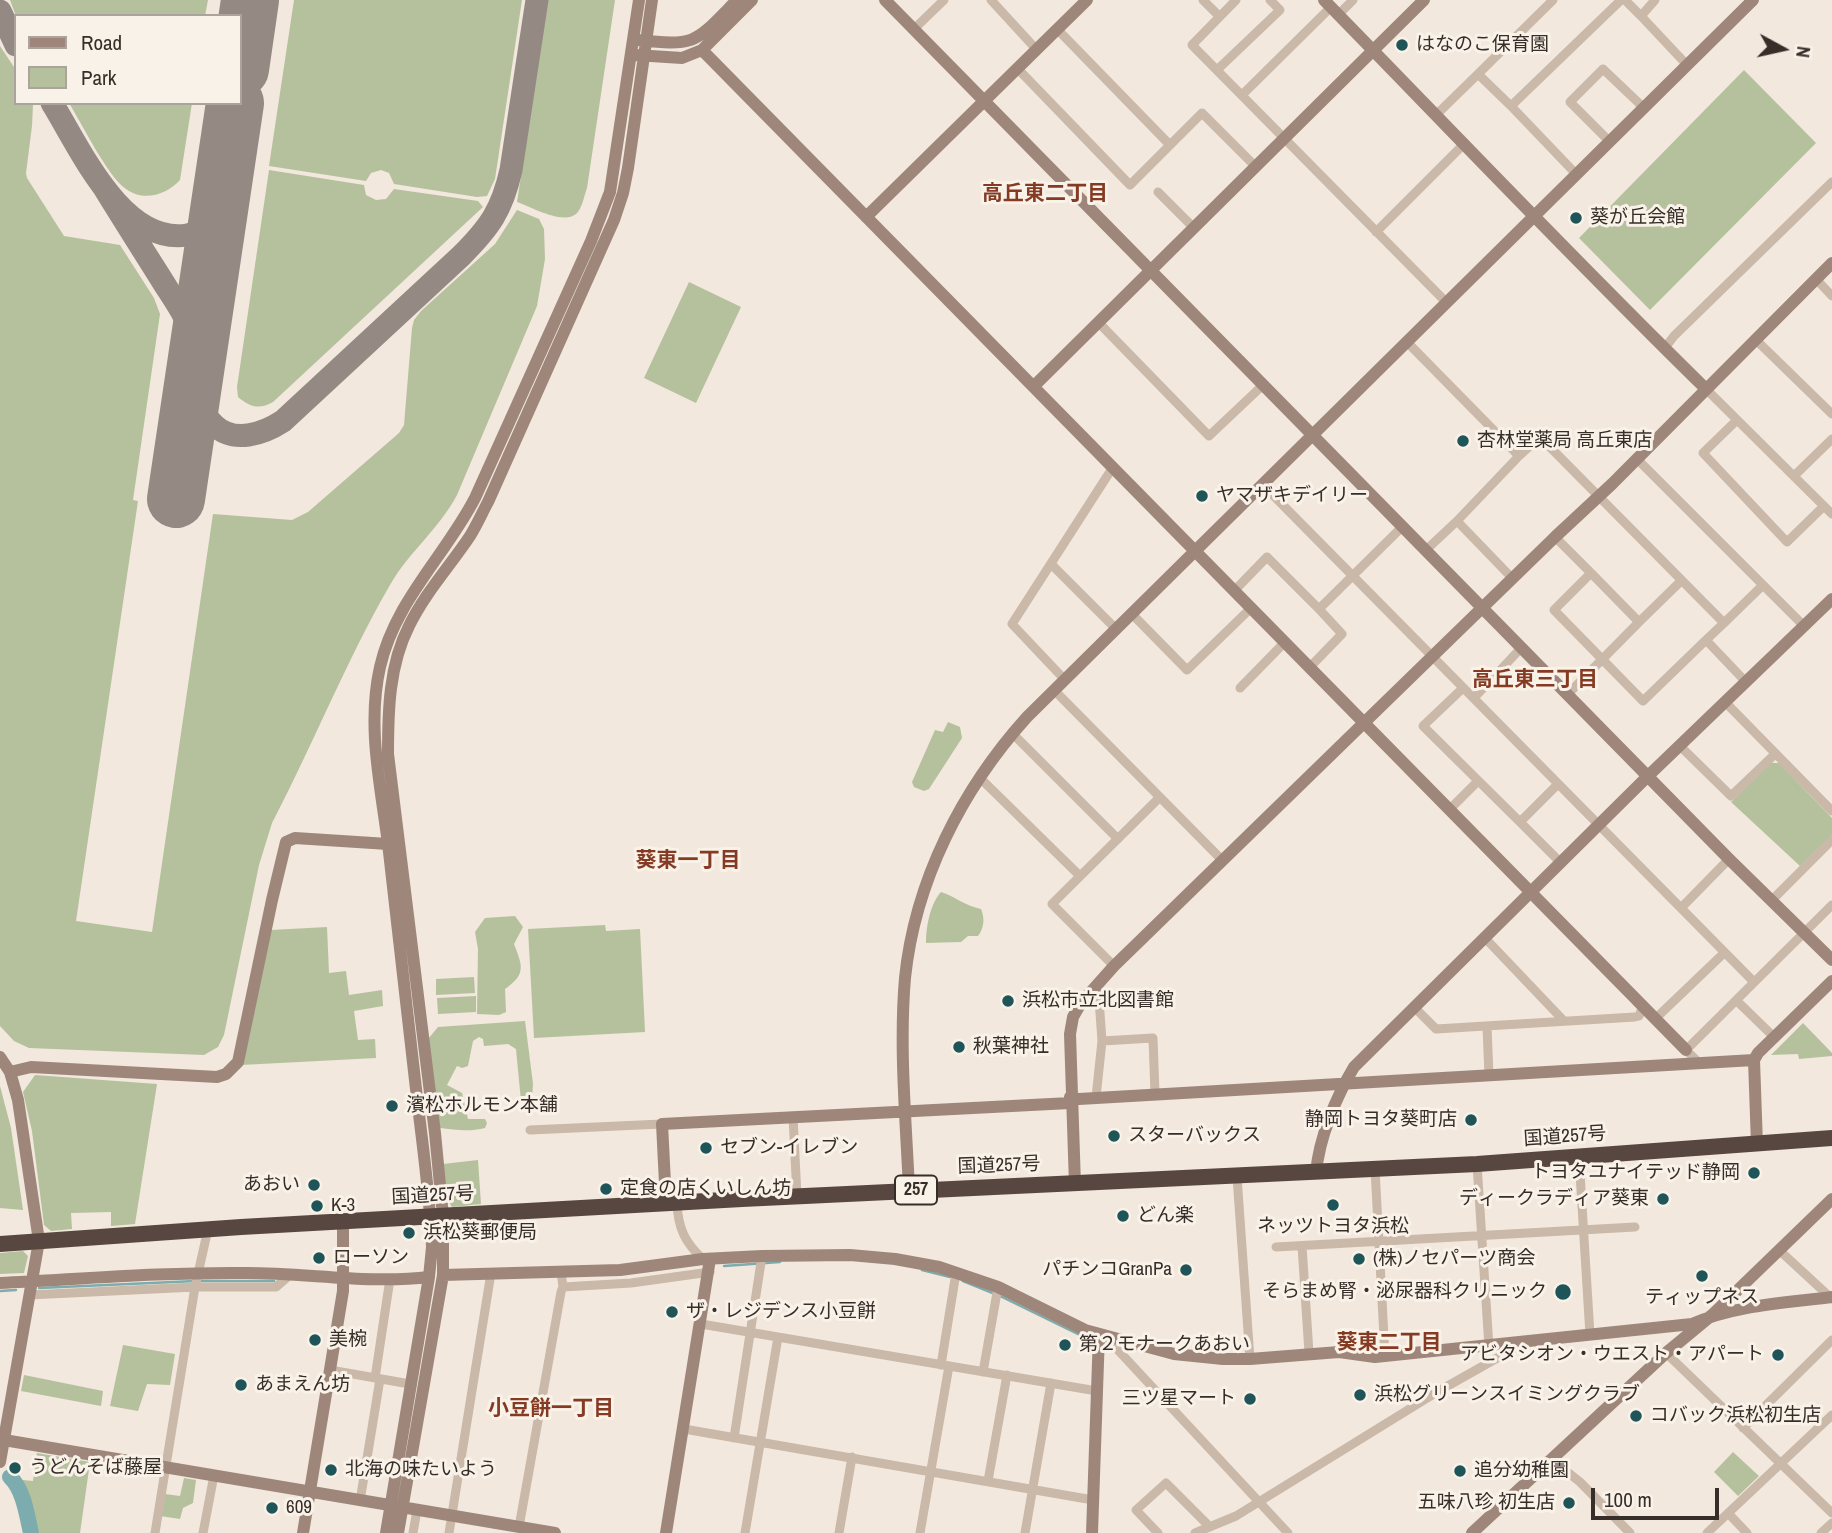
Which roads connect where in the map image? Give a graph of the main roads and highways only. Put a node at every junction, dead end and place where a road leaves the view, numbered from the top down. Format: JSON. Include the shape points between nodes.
{"nodes":[{"id":1,"x":1832,"y":1138,"type":"edge"},
{"id":2,"x":0,"y":1244,"type":"edge"}],
"edges":[{"from":1,"to":2,"type":"highway","name":"国道257号","number":"257","via":[[1478,1164],[797,1196]]}]}
